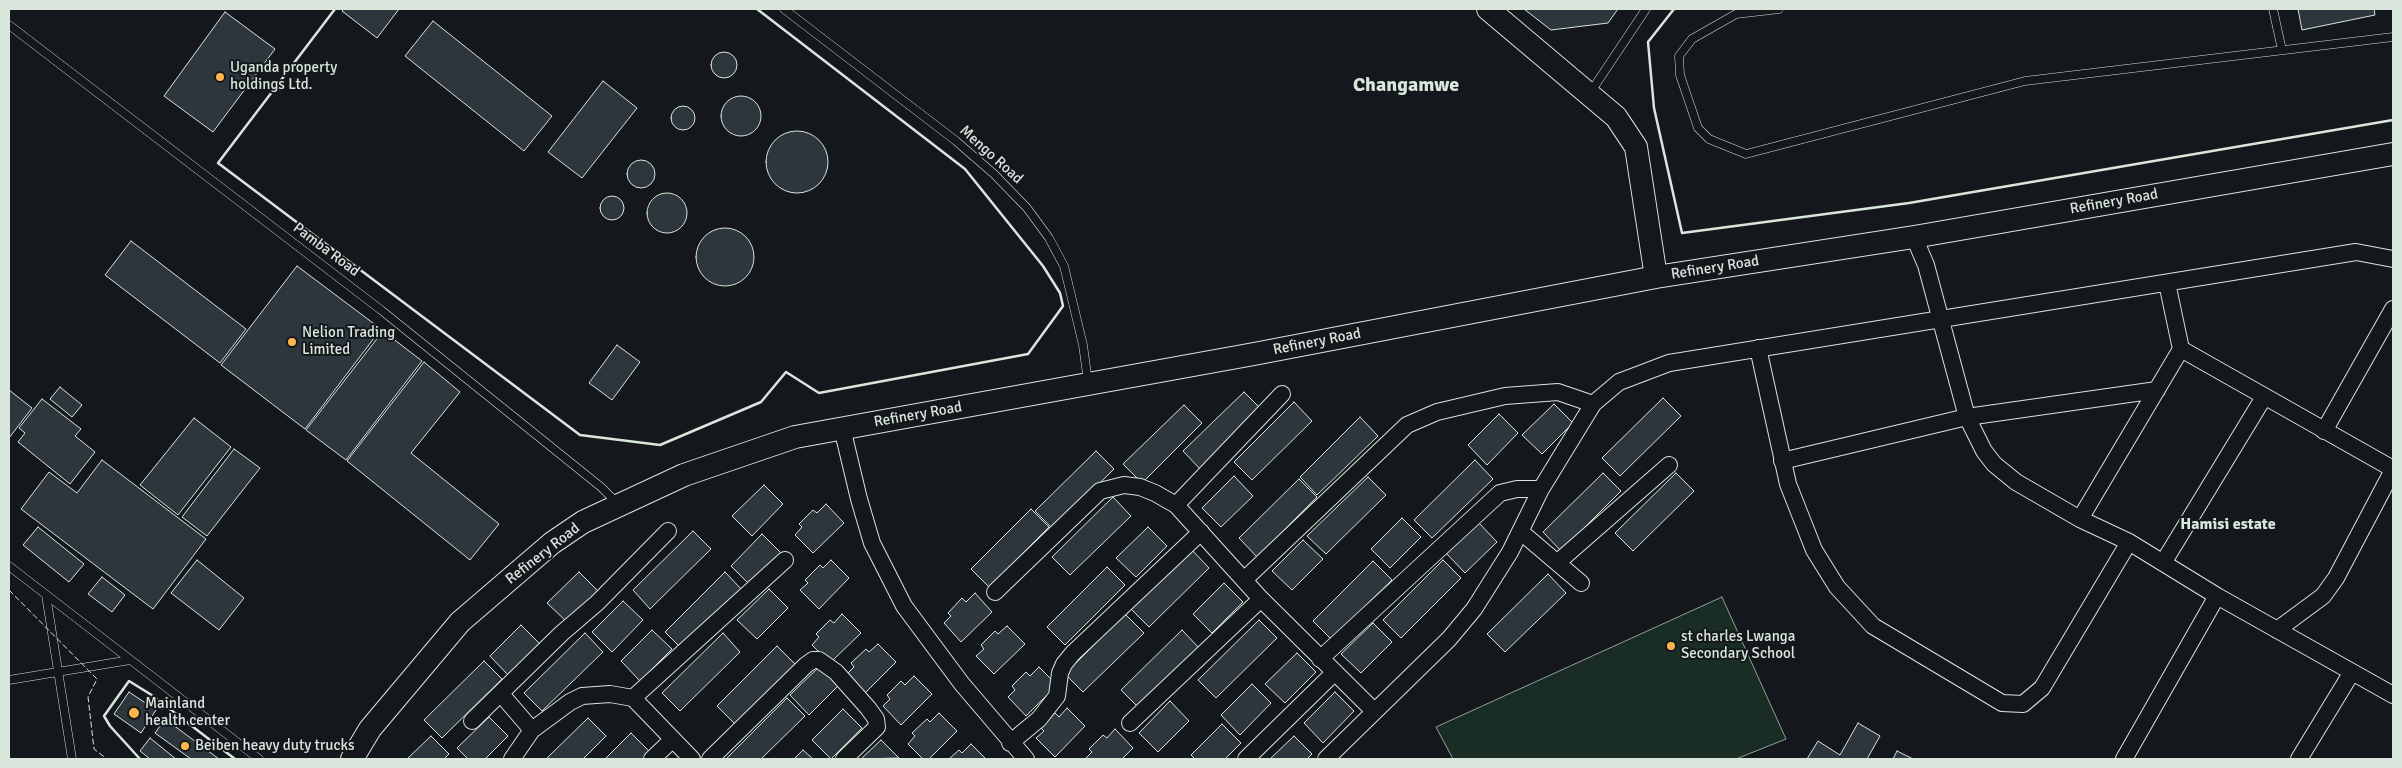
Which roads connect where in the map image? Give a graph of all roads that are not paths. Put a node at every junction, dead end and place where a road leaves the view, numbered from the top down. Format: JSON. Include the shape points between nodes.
{"nodes":[{"id":1,"x":784,"y":9,"type":"edge"},
{"id":2,"x":1488,"y":9,"type":"edge"},
{"id":3,"x":1646,"y":9,"type":"edge"},
{"id":4,"x":1779,"y":9,"type":"edge"},
{"id":5,"x":2273,"y":9,"type":"edge"},
{"id":6,"x":9,"y":25,"type":"edge"},
{"id":7,"x":2393,"y":37,"type":"edge"},
{"id":8,"x":2282,"y":50,"type":"junction"},
{"id":9,"x":1590,"y":93,"type":"junction"},
{"id":10,"x":2393,"y":154,"type":"edge"},
{"id":11,"x":1914,"y":237,"type":"junction"},
{"id":12,"x":2393,"y":259,"type":"edge"},
{"id":13,"x":1656,"y":277,"type":"junction"},
{"id":14,"x":2167,"y":283,"type":"junction"},
{"id":15,"x":2393,"y":309,"type":"edge"},
{"id":16,"x":1939,"y":318,"type":"junction"},
{"id":17,"x":1758,"y":348,"type":"junction"},
{"id":18,"x":2181,"y":349,"type":"junction"},
{"id":19,"x":1088,"y":384,"type":"junction"},
{"id":20,"x":2157,"y":390,"type":"junction"},
{"id":21,"x":1282,"y":394,"type":"dead end"},
{"id":22,"x":2264,"y":397,"type":"junction"},
{"id":23,"x":1593,"y":404,"type":"junction"},
{"id":24,"x":1966,"y":417,"type":"junction"},
{"id":25,"x":842,"y":428,"type":"junction"},
{"id":26,"x":2324,"y":431,"type":"junction"},
{"id":27,"x":1782,"y":461,"type":"junction"},
{"id":28,"x":1669,"y":465,"type":"dead end"},
{"id":29,"x":2393,"y":470,"type":"edge"},
{"id":30,"x":1542,"y":489,"type":"junction"},
{"id":31,"x":620,"y":505,"type":"junction"},
{"id":32,"x":1176,"y":505,"type":"junction"},
{"id":33,"x":2080,"y":519,"type":"junction"},
{"id":34,"x":668,"y":531,"type":"dead end"},
{"id":35,"x":1201,"y":532,"type":"junction"},
{"id":36,"x":1521,"y":532,"type":"junction"},
{"id":37,"x":2129,"y":542,"type":"junction"},
{"id":38,"x":785,"y":560,"type":"dead end"},
{"id":39,"x":1558,"y":562,"type":"junction"},
{"id":40,"x":2163,"y":563,"type":"junction"},
{"id":41,"x":9,"y":566,"type":"edge"},
{"id":42,"x":1245,"y":579,"type":"junction"},
{"id":43,"x":1581,"y":583,"type":"dead end"},
{"id":44,"x":995,"y":592,"type":"dead end"},
{"id":45,"x":46,"y":595,"type":"junction"},
{"id":46,"x":2217,"y":596,"type":"junction"},
{"id":47,"x":1261,"y":599,"type":"junction"},
{"id":48,"x":2277,"y":630,"type":"junction"},
{"id":49,"x":1320,"y":659,"type":"junction"},
{"id":50,"x":130,"y":660,"type":"junction"},
{"id":51,"x":57,"y":672,"type":"junction"},
{"id":52,"x":1335,"y":672,"type":"junction"},
{"id":53,"x":2352,"y":672,"type":"junction"},
{"id":54,"x":9,"y":680,"type":"edge"},
{"id":55,"x":501,"y":694,"type":"junction"},
{"id":56,"x":2393,"y":695,"type":"edge"},
{"id":57,"x":633,"y":698,"type":"junction"},
{"id":58,"x":1374,"y":711,"type":"junction"},
{"id":59,"x":472,"y":721,"type":"dead end"},
{"id":60,"x":1130,"y":723,"type":"dead end"},
{"id":61,"x":532,"y":730,"type":"junction"},
{"id":62,"x":672,"y":740,"type":"junction"},
{"id":63,"x":1010,"y":743,"type":"junction"},
{"id":64,"x":72,"y":759,"type":"edge"},
{"id":65,"x":259,"y":759,"type":"edge"},
{"id":66,"x":352,"y":759,"type":"edge"},
{"id":67,"x":512,"y":759,"type":"edge"},
{"id":68,"x":652,"y":759,"type":"edge"},
{"id":69,"x":692,"y":759,"type":"edge"},
{"id":70,"x":710,"y":759,"type":"edge"},
{"id":71,"x":844,"y":759,"type":"edge"},
{"id":72,"x":1026,"y":759,"type":"edge"},
{"id":73,"x":1246,"y":759,"type":"edge"},
{"id":74,"x":1326,"y":759,"type":"edge"},
{"id":75,"x":2124,"y":759,"type":"edge"},
{"id":76,"x":2299,"y":759,"type":"edge"}],
"edges":[{"from":1,"to":19,"type":"lane","name":"Mengo Road","via":[[956,142],[1027,208],[1064,266],[1084,345]]},
{"from":2,"to":9,"type":"main road"},
{"from":3,"to":9,"type":"lane"},
{"from":4,"to":8,"type":"lane","via":[[1736,14],[1692,39],[1678,56],[1680,76],[1698,128],[1709,138],[1746,154],[2025,81]]},
{"from":5,"to":8,"type":"lane"},
{"from":6,"to":31,"type":"lane","name":"Pamba Road","via":[[381,310]]},
{"from":7,"to":8,"type":"lane"},
{"from":9,"to":13,"type":"main road","via":[[1616,117],[1636,147]]},
{"from":10,"to":11,"type":"main road","name":"Refinery Road"},
{"from":11,"to":13,"type":"main road","name":"Refinery Road"},
{"from":11,"to":16,"type":"street","via":[[1926,265]]},
{"from":12,"to":14,"type":"street","via":[[2356,252]]},
{"from":13,"to":19,"type":"main road","name":"Refinery Road"},
{"from":14,"to":16,"type":"street"},
{"from":14,"to":18,"type":"street"},
{"from":15,"to":26,"type":"street"},
{"from":16,"to":17,"type":"street"},
{"from":16,"to":24,"type":"street"},
{"from":17,"to":23,"type":"street","via":[[1669,363],[1619,382]]},
{"from":17,"to":27,"type":"street"},
{"from":18,"to":20,"type":"street"},
{"from":18,"to":22,"type":"street"},
{"from":19,"to":25,"type":"main road","name":"Refinery Road"},
{"from":20,"to":24,"type":"street"},
{"from":20,"to":33,"type":"street"},
{"from":21,"to":32,"type":"street"},
{"from":22,"to":26,"type":"street"},
{"from":22,"to":40,"type":"street"},
{"from":23,"to":30,"type":"street"},
{"from":23,"to":42,"type":"street","via":[[1558,392],[1505,396],[1437,412],[1407,425]]},
{"from":24,"to":27,"type":"street"},
{"from":24,"to":33,"type":"street","via":[[1994,464],[2016,482]]},
{"from":25,"to":31,"type":"main road","name":"Refinery Road","via":[[795,437],[740,454],[684,474]]},
{"from":25,"to":63,"type":"street","via":[[859,499],[885,571],[928,640]]},
{"from":26,"to":29,"type":"street"},
{"from":27,"to":37,"type":"street","via":[[1814,550],[1843,593],[1873,626],[2002,703],[2023,704],[2042,688]]},
{"from":28,"to":39,"type":"street"},
{"from":29,"to":48,"type":"street","via":[[2336,578],[2323,596]]},
{"from":30,"to":36,"type":"street"},
{"from":30,"to":49,"type":"street","via":[[1500,493]]},
{"from":31,"to":66,"type":"main road","name":"Refinery Road","via":[[583,522],[552,543],[516,576],[485,598],[415,673],[370,729]]},
{"from":32,"to":35,"type":"street"},
{"from":32,"to":44,"type":"street","via":[[1140,487],[1124,485],[1100,491]]},
{"from":33,"to":37,"type":"street"},
{"from":34,"to":55,"type":"street"},
{"from":35,"to":42,"type":"street"},
{"from":35,"to":63,"type":"street","via":[[1073,653],[1060,673],[1057,696],[1039,719]]},
{"from":36,"to":39,"type":"street"},
{"from":36,"to":58,"type":"street","via":[[1479,601],[1449,639]]},
{"from":37,"to":40,"type":"street"},
{"from":38,"to":57,"type":"street"},
{"from":39,"to":43,"type":"street"},
{"from":40,"to":46,"type":"street"},
{"from":41,"to":45,"type":"lane"},
{"from":42,"to":47,"type":"street"},
{"from":45,"to":50,"type":"lane"},
{"from":45,"to":51,"type":"lane"},
{"from":46,"to":48,"type":"street"},
{"from":46,"to":75,"type":"street"},
{"from":47,"to":49,"type":"street"},
{"from":47,"to":60,"type":"street"},
{"from":48,"to":53,"type":"street"},
{"from":49,"to":52,"type":"street"},
{"from":50,"to":51,"type":"lane"},
{"from":50,"to":65,"type":"lane"},
{"from":51,"to":54,"type":"lane"},
{"from":51,"to":64,"type":"lane"},
{"from":52,"to":58,"type":"street"},
{"from":52,"to":73,"type":"street"},
{"from":53,"to":56,"type":"street"},
{"from":53,"to":76,"type":"street"},
{"from":55,"to":59,"type":"street"},
{"from":55,"to":61,"type":"street"},
{"from":57,"to":61,"type":"street","via":[[610,694],[582,696]]},
{"from":57,"to":62,"type":"street"},
{"from":58,"to":74,"type":"street"},
{"from":61,"to":67,"type":"street"},
{"from":62,"to":68,"type":"street"},
{"from":62,"to":69,"type":"street"},
{"from":63,"to":72,"type":"street"},
{"from":70,"to":71,"type":"street","via":[[806,665],[819,660],[836,672],[876,719],[877,726]]}]}
